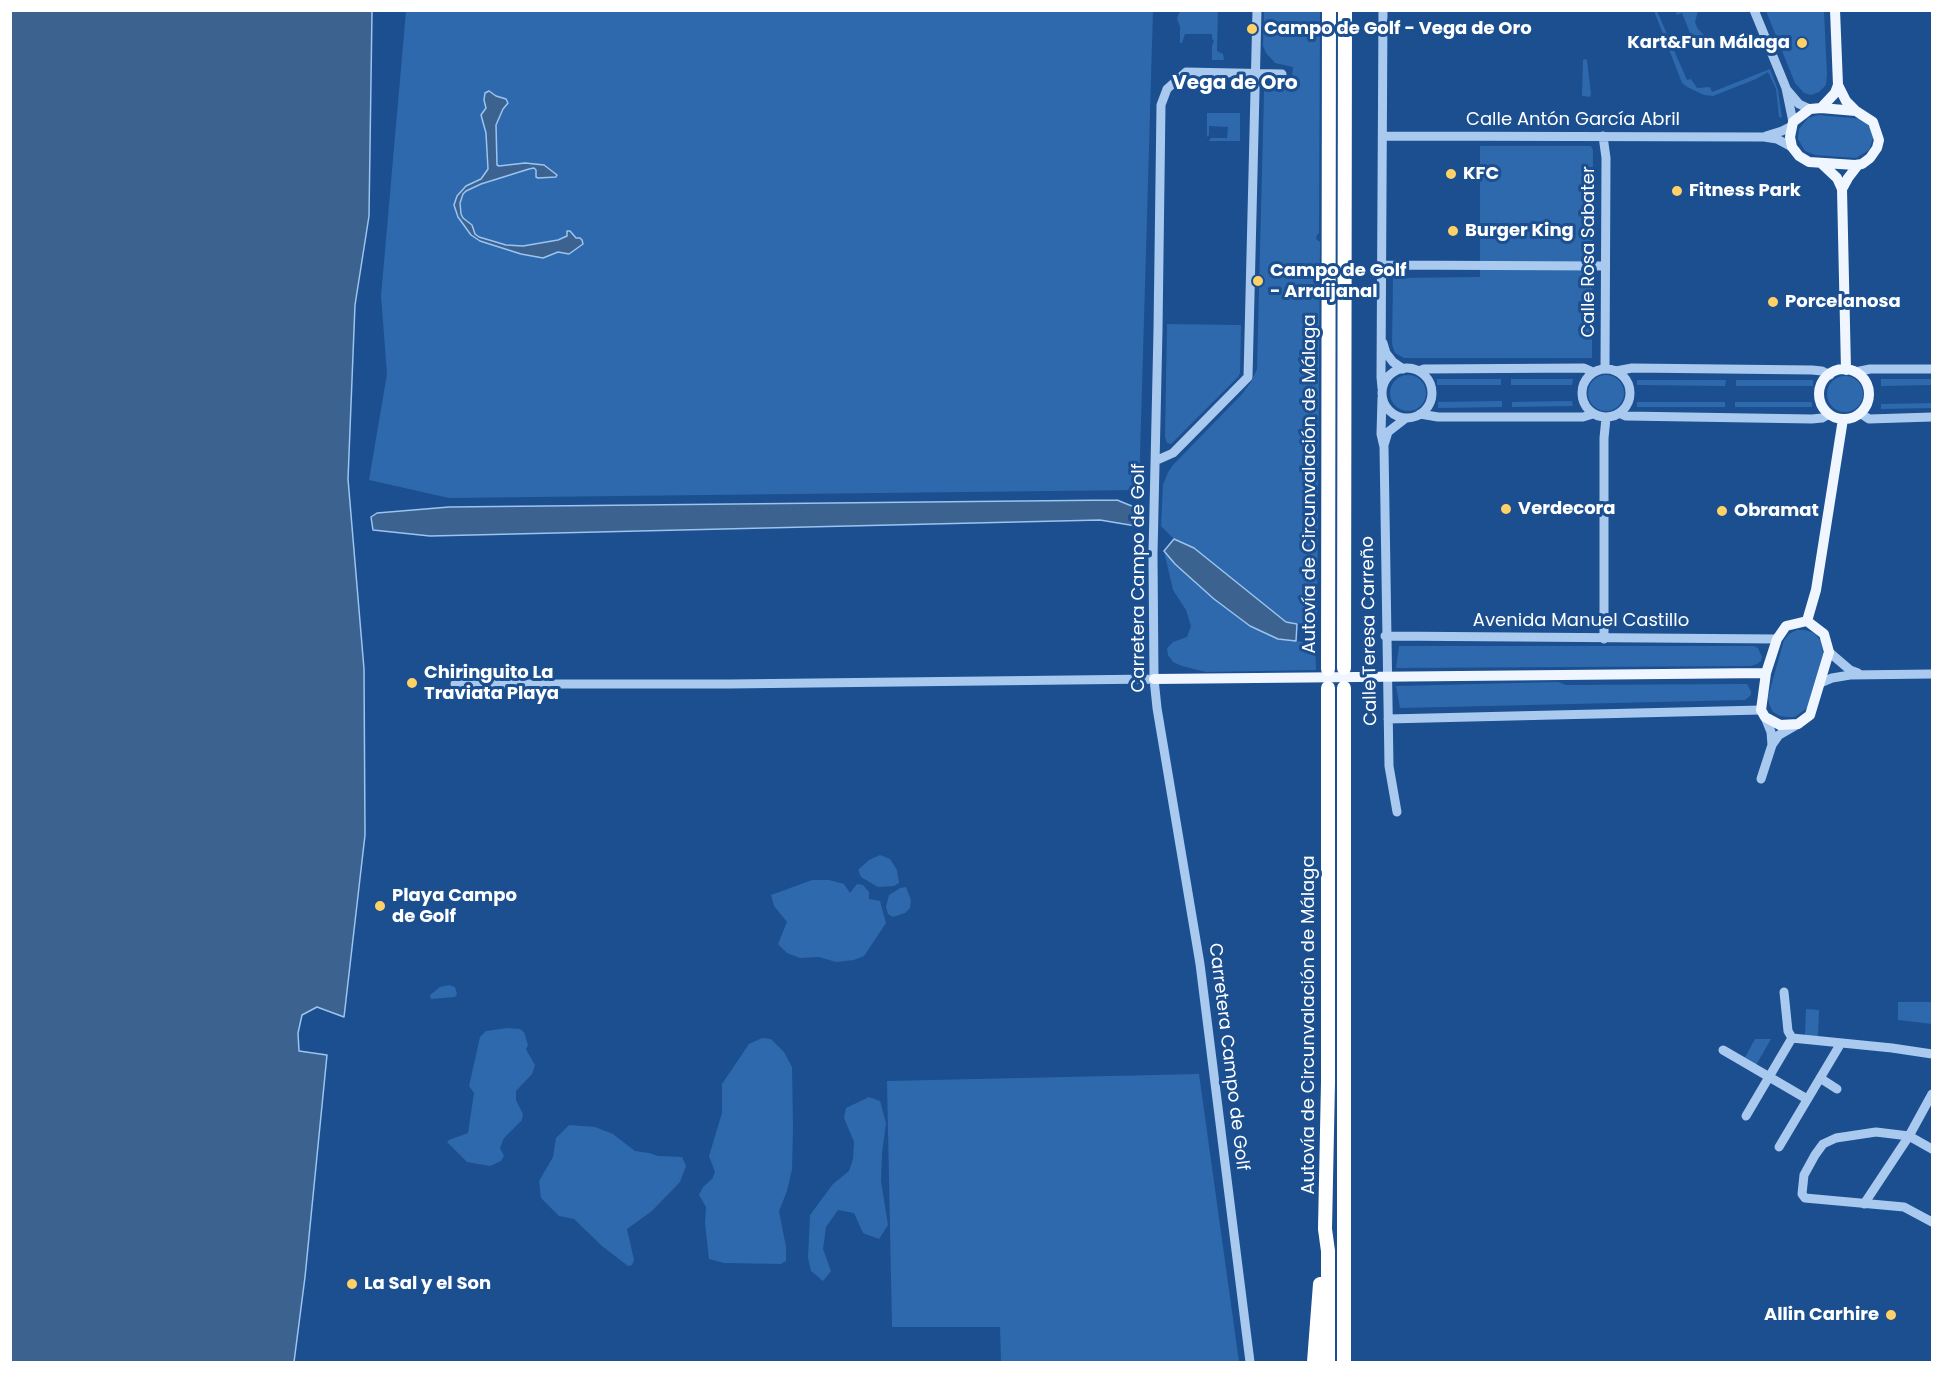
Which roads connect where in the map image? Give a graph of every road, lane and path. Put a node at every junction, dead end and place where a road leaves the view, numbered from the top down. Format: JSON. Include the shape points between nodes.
{"nodes":[{"id":1,"x":1257,"y":10,"type":"edge"},
{"id":2,"x":1329,"y":10,"type":"edge"},
{"id":3,"x":1345,"y":10,"type":"edge"},
{"id":4,"x":1383,"y":10,"type":"edge"},
{"id":5,"x":1754,"y":10,"type":"edge"},
{"id":6,"x":1835,"y":10,"type":"edge"},
{"id":7,"x":1256,"y":72,"type":"junction"},
{"id":8,"x":1282,"y":74,"type":"dead end"},
{"id":9,"x":1838,"y":86,"type":"junction"},
{"id":10,"x":1786,"y":88,"type":"junction"},
{"id":11,"x":1816,"y":109,"type":"junction"},
{"id":12,"x":1856,"y":111,"type":"junction"},
{"id":13,"x":1792,"y":124,"type":"junction"},
{"id":14,"x":1383,"y":136,"type":"junction"},
{"id":15,"x":1603,"y":136,"type":"junction"},
{"id":16,"x":1764,"y":137,"type":"junction"},
{"id":17,"x":1792,"y":147,"type":"junction"},
{"id":18,"x":1821,"y":164,"type":"junction"},
{"id":19,"x":1858,"y":165,"type":"junction"},
{"id":20,"x":1842,"y":189,"type":"junction"},
{"id":21,"x":1382,"y":265,"type":"junction"},
{"id":22,"x":1605,"y":266,"type":"junction"},
{"id":23,"x":1382,"y":338,"type":"junction"},
{"id":24,"x":1605,"y":368,"type":"junction"},
{"id":25,"x":1403,"y":369,"type":"junction"},
{"id":26,"x":1932,"y":369,"type":"edge"},
{"id":27,"x":1616,"y":370,"type":"junction"},
{"id":28,"x":1419,"y":371,"type":"junction"},
{"id":29,"x":1850,"y":371,"type":"junction"},
{"id":30,"x":1593,"y":372,"type":"junction"},
{"id":31,"x":1830,"y":375,"type":"junction"},
{"id":32,"x":1382,"y":393,"type":"junction"},
{"id":33,"x":1619,"y":413,"type":"junction"},
{"id":34,"x":1860,"y":413,"type":"junction"},
{"id":35,"x":1420,"y":414,"type":"junction"},
{"id":36,"x":1593,"y":414,"type":"junction"},
{"id":37,"x":1829,"y":414,"type":"junction"},
{"id":38,"x":1932,"y":417,"type":"edge"},
{"id":39,"x":1406,"y":418,"type":"junction"},
{"id":40,"x":1606,"y":418,"type":"junction"},
{"id":41,"x":1843,"y":419,"type":"junction"},
{"id":42,"x":1383,"y":447,"type":"junction"},
{"id":43,"x":1155,"y":461,"type":"junction"},
{"id":44,"x":1807,"y":621,"type":"junction"},
{"id":45,"x":1385,"y":636,"type":"junction"},
{"id":46,"x":1604,"y":639,"type":"junction"},
{"id":47,"x":1777,"y":639,"type":"junction"},
{"id":48,"x":1829,"y":652,"type":"junction"},
{"id":49,"x":1344,"y":668,"type":"dead end"},
{"id":50,"x":1328,"y":669,"type":"dead end"},
{"id":51,"x":1766,"y":673,"type":"junction"},
{"id":52,"x":1860,"y":674,"type":"junction"},
{"id":53,"x":1932,"y":674,"type":"edge"},
{"id":54,"x":1154,"y":679,"type":"junction"},
{"id":55,"x":1820,"y":683,"type":"junction"},
{"id":56,"x":455,"y":684,"type":"dead end"},
{"id":57,"x":1328,"y":688,"type":"dead end"},
{"id":58,"x":1344,"y":688,"type":"dead end"},
{"id":59,"x":1763,"y":713,"type":"junction"},
{"id":60,"x":1388,"y":719,"type":"junction"},
{"id":61,"x":1798,"y":724,"type":"junction"},
{"id":62,"x":1772,"y":745,"type":"junction"},
{"id":63,"x":1761,"y":779,"type":"dead end"},
{"id":64,"x":1397,"y":813,"type":"dead end"},
{"id":65,"x":1785,"y":992,"type":"dead end"},
{"id":66,"x":1792,"y":1038,"type":"junction"},
{"id":67,"x":1841,"y":1043,"type":"junction"},
{"id":68,"x":1723,"y":1050,"type":"dead end"},
{"id":69,"x":1932,"y":1054,"type":"edge"},
{"id":70,"x":1769,"y":1077,"type":"junction"},
{"id":71,"x":1820,"y":1078,"type":"junction"},
{"id":72,"x":1837,"y":1089,"type":"dead end"},
{"id":73,"x":1932,"y":1097,"type":"edge"},
{"id":74,"x":1808,"y":1099,"type":"junction"},
{"id":75,"x":1746,"y":1116,"type":"dead end"},
{"id":76,"x":1909,"y":1136,"type":"junction"},
{"id":77,"x":1779,"y":1147,"type":"dead end"},
{"id":78,"x":1932,"y":1149,"type":"edge"},
{"id":79,"x":1864,"y":1204,"type":"junction"},
{"id":80,"x":1932,"y":1221,"type":"edge"},
{"id":81,"x":1326,"y":1229,"type":"junction"},
{"id":82,"x":1344,"y":1266,"type":"junction"},
{"id":83,"x":1250,"y":1362,"type":"edge"},
{"id":84,"x":1314,"y":1362,"type":"edge"},
{"id":85,"x":1328,"y":1362,"type":"edge"},
{"id":86,"x":1344,"y":1362,"type":"edge"},
{"id":87,"x":1354,"y":1362,"type":"edge"}],
"edges":[{"from":1,"to":7,"type":"street"},
{"from":2,"to":50,"type":"highway","name":"Autovía de Circunvalación de Málaga"},
{"from":3,"to":49,"type":"highway","name":"Autovía de Circunvalación de Málaga"},
{"from":4,"to":14,"type":"street","name":"Calle Teresa Carreño"},
{"from":5,"to":10,"type":"street"},
{"from":6,"to":9,"type":"main road"},
{"from":7,"to":8,"type":"street","name":"Carretera Campo de Golf"},
{"from":7,"to":43,"type":"street","via":[[1248,376],[1173,453]]},
{"from":7,"to":43,"type":"street","name":"Carretera Campo de Golf","via":[[1186,72],[1167,88],[1161,105]]},
{"from":9,"to":11,"type":"main road"},
{"from":9,"to":12,"type":"main road"},
{"from":10,"to":11,"type":"street","via":[[1799,104]]},
{"from":10,"to":13,"type":"street"},
{"from":11,"to":12,"type":"main road"},
{"from":11,"to":13,"type":"main road"},
{"from":12,"to":19,"type":"main road","via":[[1873,122],[1879,140],[1870,158]]},
{"from":13,"to":16,"type":"street","name":"Calle Antón García Abril"},
{"from":13,"to":17,"type":"main road"},
{"from":14,"to":15,"type":"street","name":"Calle Antón García Abril"},
{"from":14,"to":21,"type":"street","name":"Calle Teresa Carreño"},
{"from":15,"to":16,"type":"street","name":"Calle Antón García Abril"},
{"from":15,"to":22,"type":"street","name":"Calle Rosa Sabater"},
{"from":16,"to":17,"type":"street","name":"Calle Antón García Abril"},
{"from":17,"to":18,"type":"main road","via":[[1809,162]]},
{"from":18,"to":19,"type":"main road"},
{"from":18,"to":20,"type":"main road","via":[[1837,178]]},
{"from":19,"to":20,"type":"main road"},
{"from":20,"to":29,"type":"main road"},
{"from":21,"to":22,"type":"street"},
{"from":21,"to":23,"type":"street","name":"Calle Teresa Carreño"},
{"from":22,"to":24,"type":"street","name":"Calle Rosa Sabater"},
{"from":23,"to":25,"type":"street","name":"Calle Teresa Carreño","via":[[1386,353]]},
{"from":23,"to":32,"type":"street","name":"Calle Teresa Carreño"},
{"from":24,"to":27,"type":"street"},
{"from":24,"to":30,"type":"street"},
{"from":25,"to":28,"type":"street"},
{"from":25,"to":32,"type":"street","via":[[1390,375]]},
{"from":26,"to":29,"type":"street"},
{"from":27,"to":31,"type":"street","via":[[1812,370]]},
{"from":27,"to":33,"type":"street","via":[[1630,387],[1629,402]]},
{"from":28,"to":30,"type":"street","via":[[1584,368]]},
{"from":28,"to":35,"type":"street","via":[[1432,392],[1427,408]]},
{"from":29,"to":31,"type":"main road"},
{"from":29,"to":34,"type":"main road","via":[[1862,376],[1869,391],[1869,399]]},
{"from":30,"to":36,"type":"street","via":[[1586,377],[1581,393],[1582,402]]},
{"from":31,"to":37,"type":"main road","via":[[1820,394]]},
{"from":32,"to":39,"type":"street","via":[[1390,412]]},
{"from":32,"to":42,"type":"street","name":"Calle Teresa Carreño"},
{"from":33,"to":37,"type":"street","via":[[1812,419]]},
{"from":33,"to":40,"type":"street"},
{"from":34,"to":38,"type":"street","via":[[1869,419]]},
{"from":34,"to":41,"type":"main road"},
{"from":35,"to":36,"type":"street"},
{"from":35,"to":39,"type":"street"},
{"from":36,"to":40,"type":"street"},
{"from":37,"to":41,"type":"main road"},
{"from":39,"to":42,"type":"street","via":[[1388,432]]},
{"from":40,"to":46,"type":"street"},
{"from":41,"to":44,"type":"main road","via":[[1816,590]]},
{"from":42,"to":45,"type":"street","name":"Calle Teresa Carreño"},
{"from":43,"to":54,"type":"street","name":"Carretera Campo de Golf"},
{"from":44,"to":47,"type":"main road","via":[[1786,626]]},
{"from":44,"to":48,"type":"main road","via":[[1824,634]]},
{"from":45,"to":46,"type":"street","name":"Avenida Manuel Castillo"},
{"from":45,"to":60,"type":"street","name":"Calle Teresa Carreño"},
{"from":46,"to":47,"type":"street","name":"Avenida Manuel Castillo"},
{"from":47,"to":51,"type":"main road"},
{"from":48,"to":52,"type":"street"},
{"from":48,"to":55,"type":"main road"},
{"from":51,"to":54,"type":"main road"},
{"from":51,"to":59,"type":"main road"},
{"from":52,"to":53,"type":"street"},
{"from":52,"to":55,"type":"street"},
{"from":54,"to":56,"type":"street"},
{"from":54,"to":83,"type":"street","name":"Carretera Campo de Golf","via":[[1200,964]]},
{"from":55,"to":61,"type":"main road","via":[[1810,715]]},
{"from":57,"to":81,"type":"highway","name":"Autovía de Circunvalación de Málaga"},
{"from":58,"to":82,"type":"highway","name":"Autovía de Circunvalación de Málaga"},
{"from":59,"to":60,"type":"street"},
{"from":59,"to":61,"type":"main road","via":[[1780,725]]},
{"from":59,"to":62,"type":"street"},
{"from":60,"to":64,"type":"street","name":"Calle Teresa Carreño","via":[[1389,766]]},
{"from":61,"to":62,"type":"street","via":[[1779,735]]},
{"from":62,"to":63,"type":"street"},
{"from":65,"to":66,"type":"street"},
{"from":66,"to":67,"type":"street"},
{"from":66,"to":70,"type":"street"},
{"from":67,"to":69,"type":"street"},
{"from":67,"to":71,"type":"street"},
{"from":68,"to":70,"type":"street"},
{"from":70,"to":74,"type":"street"},
{"from":70,"to":75,"type":"street"},
{"from":71,"to":72,"type":"street"},
{"from":71,"to":74,"type":"street"},
{"from":73,"to":76,"type":"street"},
{"from":74,"to":77,"type":"street"},
{"from":76,"to":78,"type":"street"},
{"from":76,"to":79,"type":"street"},
{"from":76,"to":79,"type":"street","via":[[1876,1132],[1823,1144],[1804,1175],[1802,1194],[1805,1198]]},
{"from":79,"to":80,"type":"street","via":[[1904,1207]]},
{"from":81,"to":84,"type":"highway"},
{"from":81,"to":85,"type":"highway","name":"Autovía de Circunvalación de Málaga"},
{"from":82,"to":86,"type":"highway","name":"Autovía de Circunvalación de Málaga"},
{"from":82,"to":87,"type":"highway","via":[[1350,1284]]}]}
